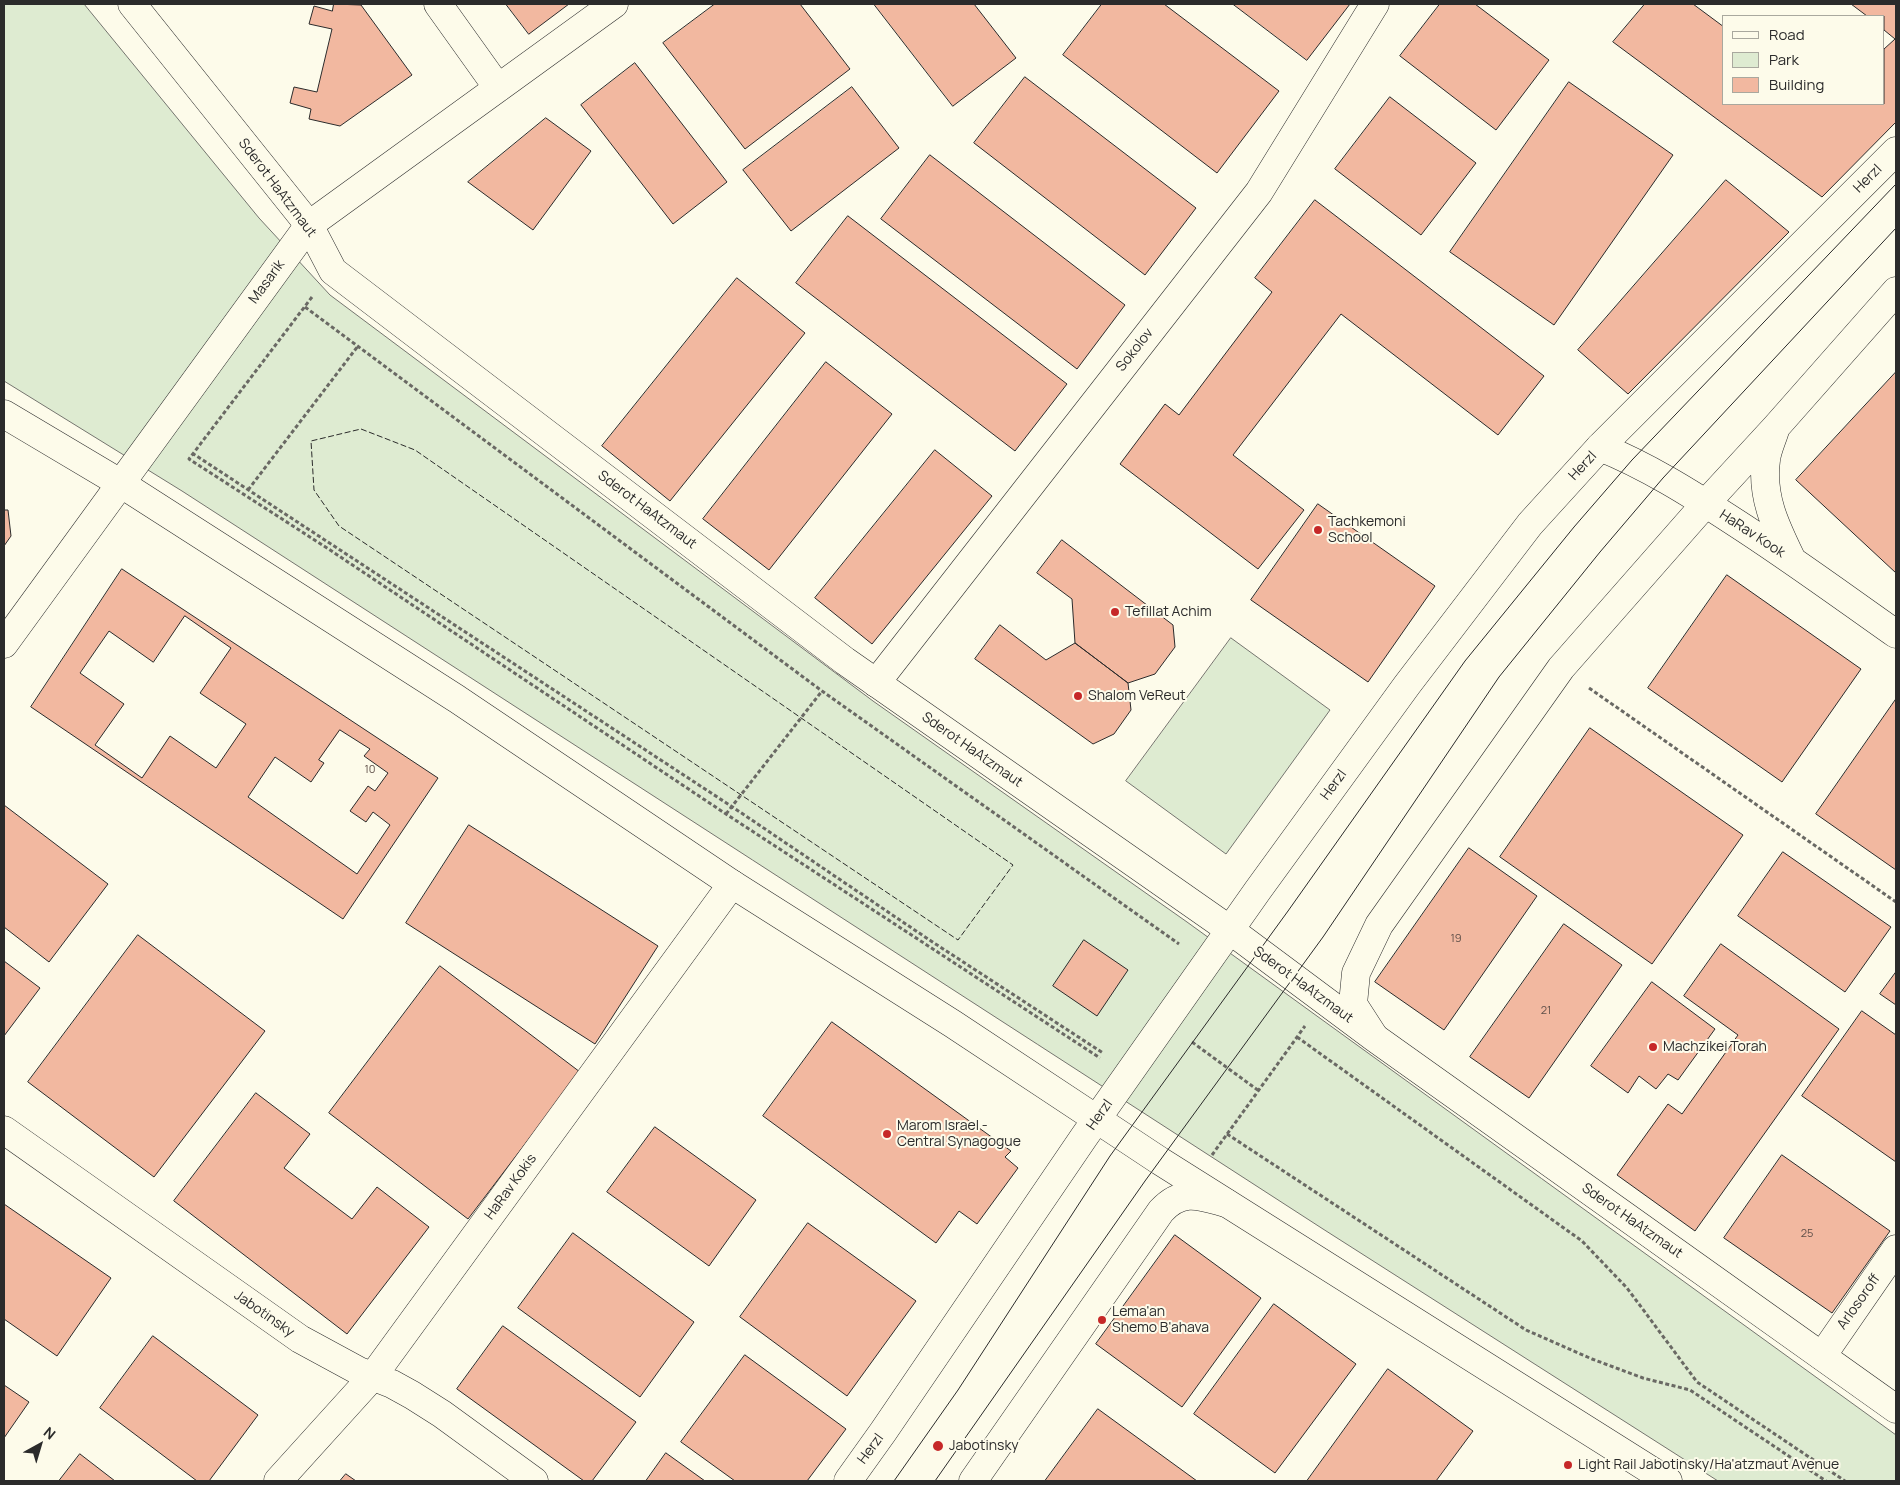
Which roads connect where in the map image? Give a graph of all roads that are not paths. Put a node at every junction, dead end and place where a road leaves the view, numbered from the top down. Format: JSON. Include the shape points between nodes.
{"nodes":[{"id":1,"x":132,"y":4,"type":"edge"},
{"id":2,"x":438,"y":4,"type":"edge"},
{"id":3,"x":614,"y":4,"type":"edge"},
{"id":4,"x":1375,"y":4,"type":"edge"},
{"id":5,"x":498,"y":88,"type":"junction"},
{"id":6,"x":1896,"y":151,"type":"edge"},
{"id":7,"x":309,"y":225,"type":"junction"},
{"id":8,"x":1896,"y":291,"type":"edge"},
{"id":9,"x":4,"y":414,"type":"edge"},
{"id":10,"x":1776,"y":427,"type":"junction"},
{"id":11,"x":1600,"y":447,"type":"junction"},
{"id":12,"x":120,"y":483,"type":"junction"},
{"id":13,"x":1706,"y":503,"type":"junction"},
{"id":14,"x":1792,"y":560,"type":"junction"},
{"id":15,"x":1896,"y":634,"type":"edge"},
{"id":16,"x":4,"y":644,"type":"edge"},
{"id":17,"x":876,"y":683,"type":"junction"},
{"id":18,"x":732,"y":884,"type":"junction"},
{"id":19,"x":1230,"y":930,"type":"junction"},
{"id":20,"x":1375,"y":1038,"type":"junction"},
{"id":21,"x":1097,"y":1120,"type":"junction"},
{"id":22,"x":4,"y":1130,"type":"edge"},
{"id":23,"x":1226,"y":1203,"type":"junction"},
{"id":24,"x":1896,"y":1249,"type":"edge"},
{"id":25,"x":1822,"y":1356,"type":"junction"},
{"id":26,"x":373,"y":1376,"type":"junction"},
{"id":27,"x":1896,"y":1409,"type":"edge"},
{"id":28,"x":278,"y":1481,"type":"edge"},
{"id":29,"x":534,"y":1481,"type":"edge"},
{"id":30,"x":848,"y":1481,"type":"edge"},
{"id":31,"x":973,"y":1481,"type":"edge"},
{"id":32,"x":1668,"y":1481,"type":"edge"}],
"edges":[{"from":1,"to":7,"type":"street","name":"Sderot HaAtzmaut"},
{"from":2,"to":5,"type":"street"},
{"from":3,"to":5,"type":"street","name":"Masarik"},
{"from":4,"to":17,"type":"street","name":"Sokolov","via":[[1258,192]]},
{"from":5,"to":7,"type":"street","name":"Masarik"},
{"from":6,"to":11,"type":"street","name":"Herzl"},
{"from":7,"to":12,"type":"street","name":"Masarik"},
{"from":7,"to":17,"type":"street","name":"Sderot HaAtzmaut","via":[[333,271]]},
{"from":8,"to":10,"type":"street"},
{"from":9,"to":12,"type":"street"},
{"from":10,"to":13,"type":"street"},
{"from":10,"to":14,"type":"street","via":[[1766,460],[1766,492],[1774,523]]},
{"from":11,"to":13,"type":"street","name":"HaRav Kook","via":[[1632,460]]},
{"from":11,"to":19,"type":"street","name":"Herzl","via":[[1530,524],[1407,685]]},
{"from":12,"to":16,"type":"street","name":"Masarik"},
{"from":12,"to":18,"type":"street","via":[[457,699]]},
{"from":13,"to":14,"type":"street","name":"HaRav Kook"},
{"from":13,"to":20,"type":"street","via":[[1561,668],[1379,925],[1356,973],[1353,1004]]},
{"from":14,"to":15,"type":"street","name":"HaRav Kook"},
{"from":17,"to":19,"type":"street","name":"Sderot HaAtzmaut"},
{"from":18,"to":21,"type":"street"},
{"from":18,"to":26,"type":"street","name":"HaRav Kokis"},
{"from":19,"to":20,"type":"street","name":"Sderot HaAtzmaut"},
{"from":19,"to":21,"type":"street","name":"Herzl"},
{"from":20,"to":25,"type":"street","name":"Sderot HaAtzmaut"},
{"from":21,"to":23,"type":"street"},
{"from":21,"to":30,"type":"street","name":"Herzl"},
{"from":22,"to":26,"type":"street","name":"Jabotinsky","via":[[300,1339]]},
{"from":23,"to":31,"type":"street","via":[[1202,1197],[1182,1196],[1171,1200]]},
{"from":23,"to":32,"type":"street"},
{"from":24,"to":25,"type":"street","name":"Arlosoroff"},
{"from":25,"to":27,"type":"street","name":"Sderot HaAtzmaut"},
{"from":26,"to":28,"type":"street","name":"HaRav Kokis"},
{"from":26,"to":29,"type":"street","name":"Jabotinsky","via":[[442,1414]]}]}
